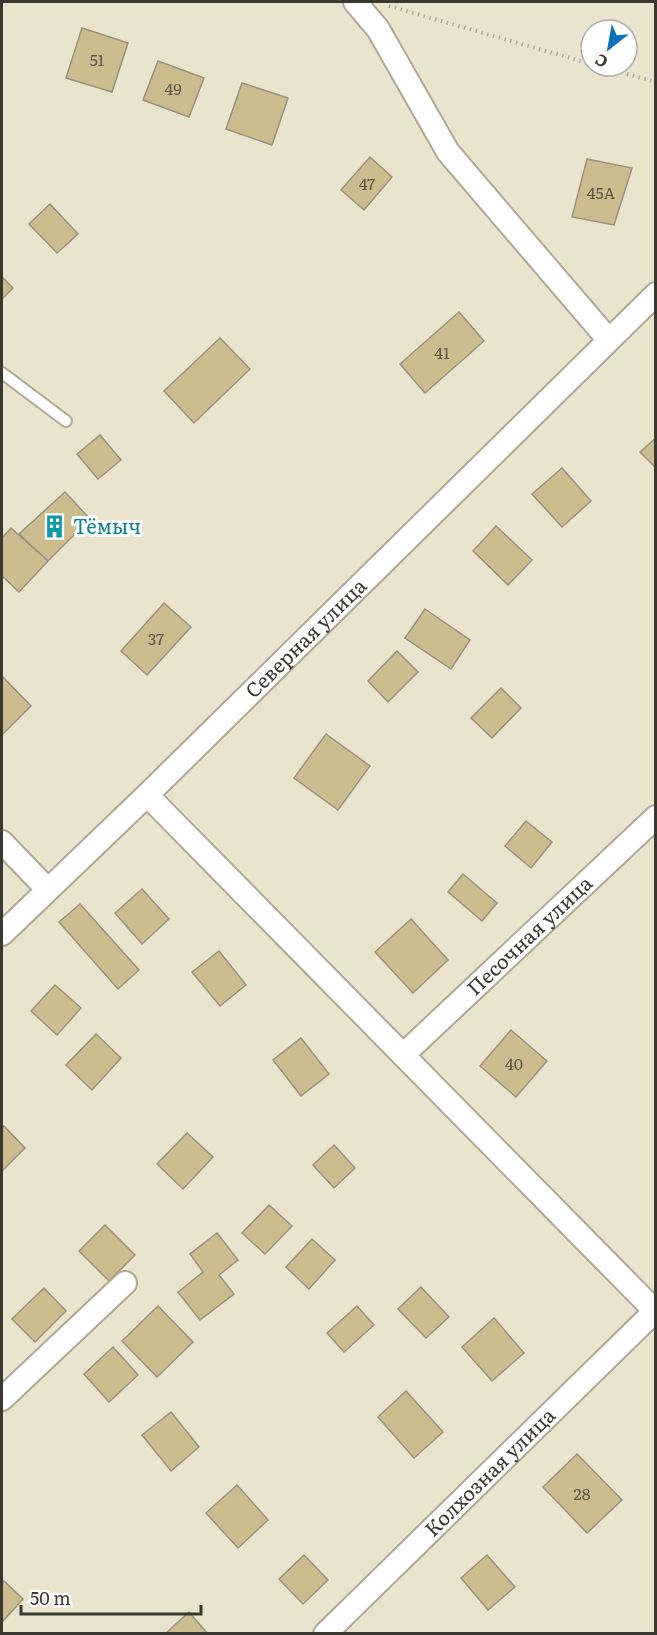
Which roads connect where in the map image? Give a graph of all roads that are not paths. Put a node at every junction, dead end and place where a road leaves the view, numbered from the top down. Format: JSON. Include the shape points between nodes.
{"nodes":[{"id":1,"x":355,"y":2,"type":"edge"},
{"id":2,"x":656,"y":294,"type":"edge"},
{"id":3,"x":608,"y":339,"type":"junction"},
{"id":4,"x":2,"y":373,"type":"edge"},
{"id":5,"x":66,"y":421,"type":"dead end"},
{"id":6,"x":147,"y":795,"type":"junction"},
{"id":7,"x":656,"y":817,"type":"edge"},
{"id":8,"x":2,"y":842,"type":"edge"},
{"id":9,"x":47,"y":889,"type":"junction"},
{"id":10,"x":2,"y":934,"type":"edge"},
{"id":11,"x":403,"y":1055,"type":"junction"},
{"id":12,"x":125,"y":1283,"type":"dead end"},
{"id":13,"x":655,"y":1310,"type":"edge"},
{"id":14,"x":2,"y":1398,"type":"edge"},
{"id":15,"x":325,"y":1634,"type":"edge"}],
"edges":[{"from":1,"to":3,"type":"street","via":[[378,28],[448,152]]},
{"from":2,"to":3,"type":"street","name":"Северная улица"},
{"from":3,"to":6,"type":"street","name":"Северная улица"},
{"from":4,"to":5,"type":"lane"},
{"from":6,"to":9,"type":"street","name":"Северная улица"},
{"from":6,"to":11,"type":"street"},
{"from":7,"to":11,"type":"street","name":"Песочная улица"},
{"from":8,"to":9,"type":"street"},
{"from":9,"to":10,"type":"street","name":"Северная улица"},
{"from":11,"to":13,"type":"street"},
{"from":12,"to":14,"type":"street"},
{"from":13,"to":15,"type":"street","name":"Колхозная улица"}]}
